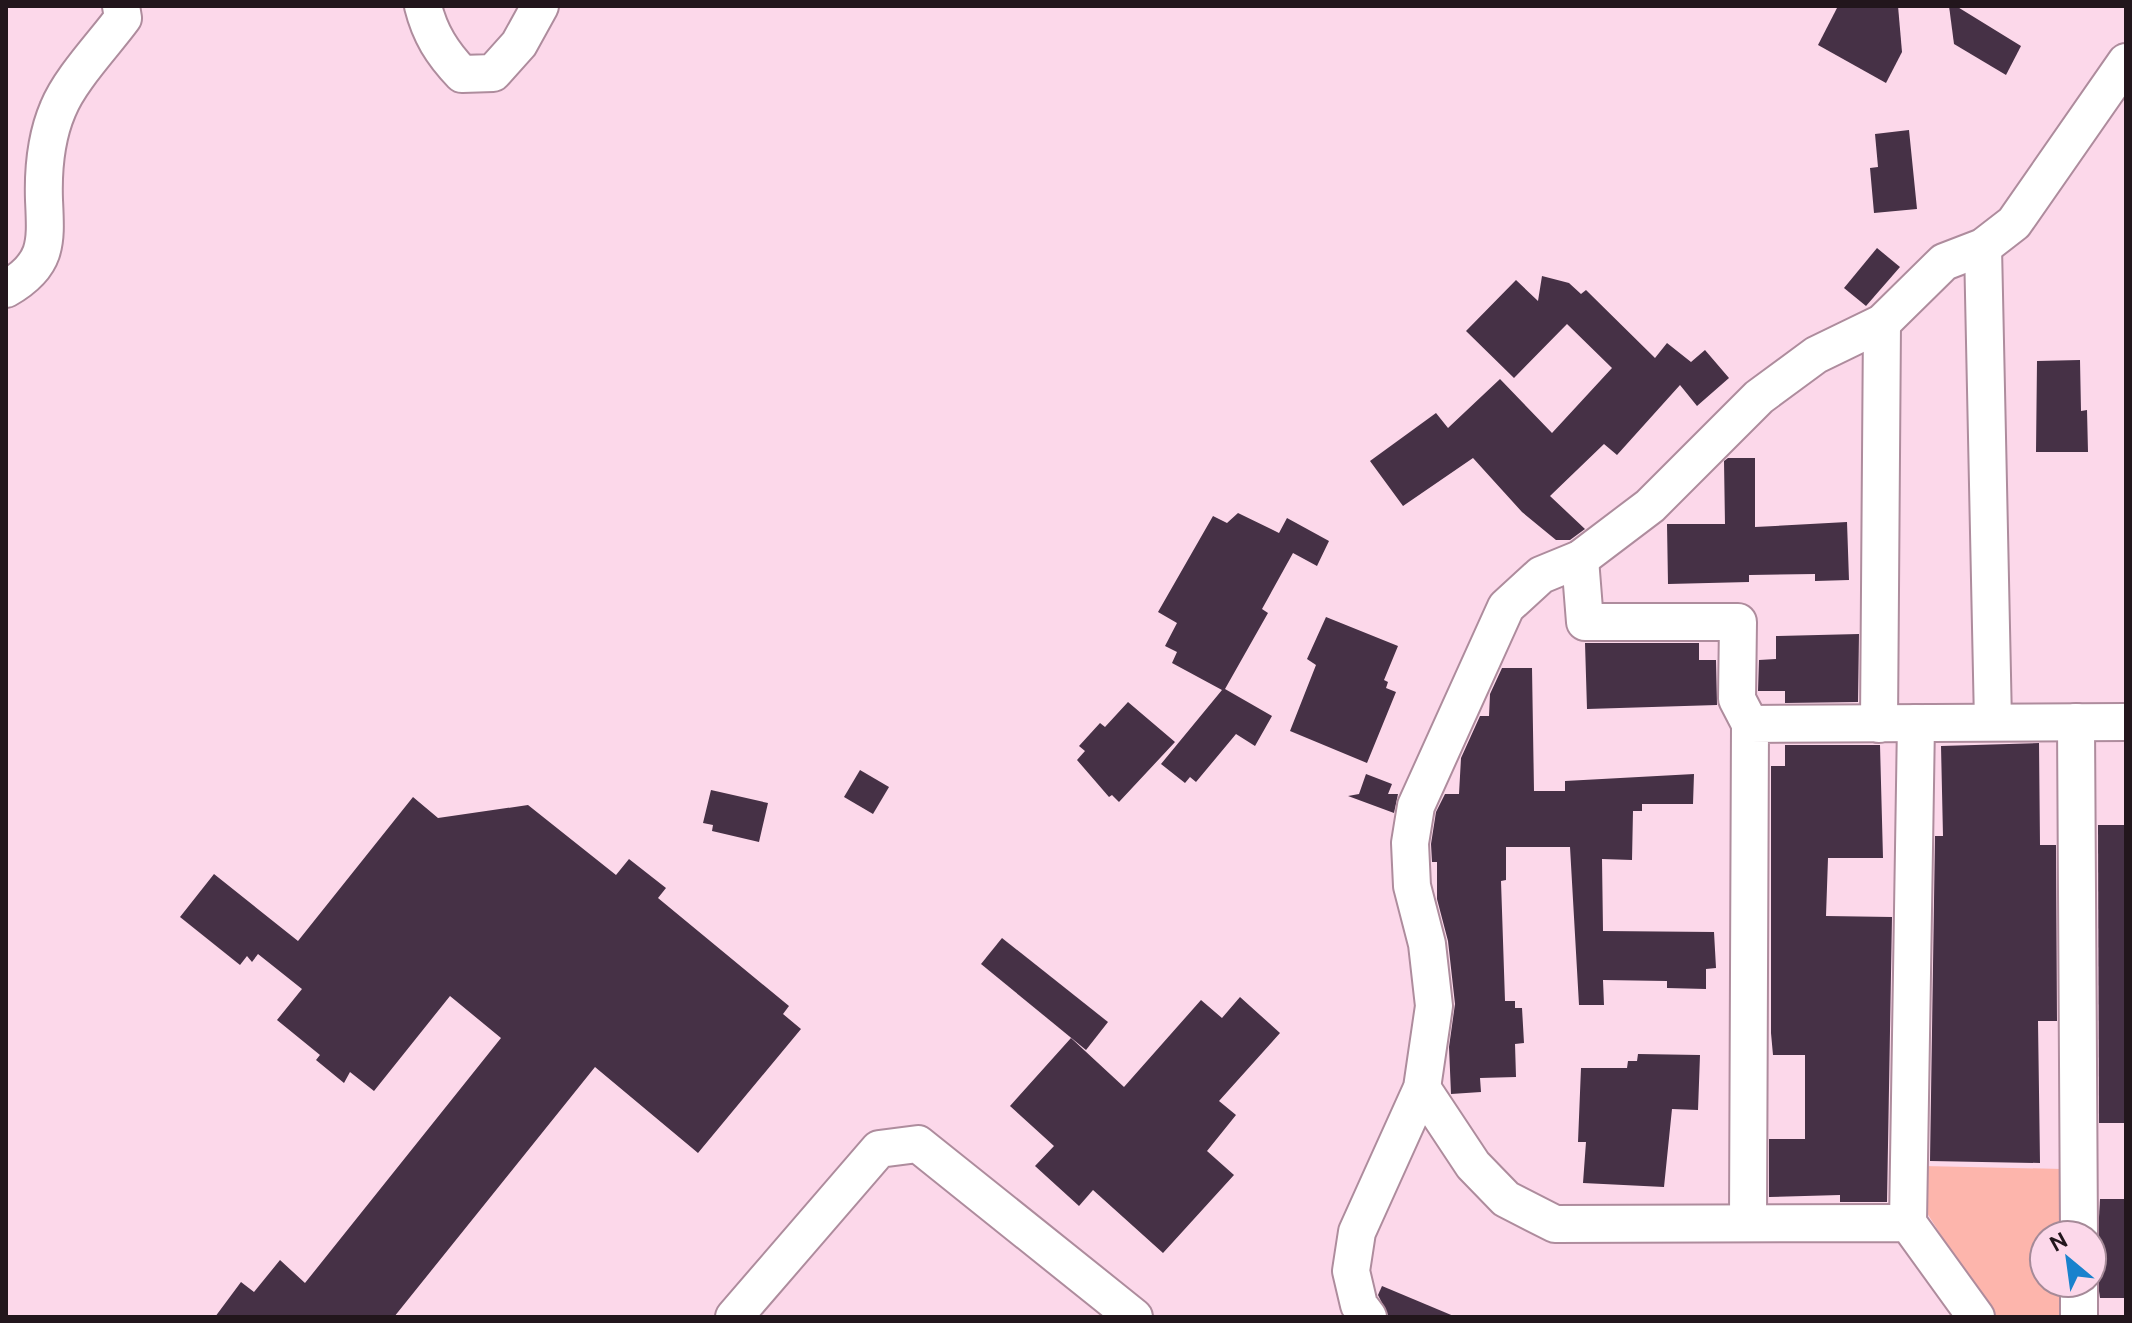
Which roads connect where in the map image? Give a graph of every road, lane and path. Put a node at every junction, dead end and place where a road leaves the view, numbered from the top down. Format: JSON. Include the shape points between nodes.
{"nodes":[{"id":1,"x":121,"y":6,"type":"edge"},
{"id":2,"x":423,"y":6,"type":"edge"},
{"id":3,"x":540,"y":6,"type":"edge"},
{"id":4,"x":2126,"y":62,"type":"edge"},
{"id":5,"x":2114,"y":94,"type":"edge"},
{"id":6,"x":1983,"y":247,"type":"junction"},
{"id":7,"x":6,"y":289,"type":"edge"},
{"id":8,"x":1882,"y":323,"type":"junction"},
{"id":9,"x":1580,"y":559,"type":"junction"},
{"id":10,"x":1993,"y":722,"type":"junction"},
{"id":11,"x":2076,"y":722,"type":"junction"},
{"id":12,"x":2126,"y":722,"type":"edge"},
{"id":13,"x":1916,"y":723,"type":"junction"},
{"id":14,"x":1750,"y":724,"type":"junction"},
{"id":15,"x":1879,"y":724,"type":"junction"},
{"id":16,"x":1422,"y":1088,"type":"junction"},
{"id":17,"x":2079,"y":1219,"type":"edge"},
{"id":18,"x":1748,"y":1221,"type":"junction"},
{"id":19,"x":1908,"y":1223,"type":"junction"},
{"id":20,"x":734,"y":1317,"type":"edge"},
{"id":21,"x":1134,"y":1317,"type":"edge"},
{"id":22,"x":1368,"y":1317,"type":"edge"},
{"id":23,"x":1976,"y":1317,"type":"edge"}],
"edges":[{"from":1,"to":7,"type":"street","via":[[123,18],[59,107],[46,148],[47,231],[40,258],[26,278]]},
{"from":2,"to":3,"type":"street","via":[[429,29],[462,74],[493,73],[519,44]]},
{"from":4,"to":5,"type":"street"},
{"from":5,"to":6,"type":"street","via":[[2014,223]]},
{"from":6,"to":8,"type":"street","via":[[1944,262]]},
{"from":6,"to":10,"type":"street"},
{"from":8,"to":9,"type":"street","via":[[1816,355],[1759,397],[1650,506]]},
{"from":8,"to":15,"type":"street"},
{"from":9,"to":14,"type":"street","via":[[1585,622],[1738,622],[1737,699]]},
{"from":9,"to":16,"type":"street","via":[[1541,575],[1506,607],[1416,806],[1410,843],[1412,886],[1427,944],[1434,1006]]},
{"from":10,"to":11,"type":"street"},
{"from":10,"to":13,"type":"street"},
{"from":11,"to":12,"type":"street"},
{"from":11,"to":17,"type":"street"},
{"from":13,"to":15,"type":"street"},
{"from":13,"to":19,"type":"street"},
{"from":14,"to":15,"type":"street"},
{"from":14,"to":18,"type":"street"},
{"from":16,"to":18,"type":"street","via":[[1473,1165],[1506,1199],[1555,1224]]},
{"from":16,"to":22,"type":"street","via":[[1357,1232],[1351,1271],[1359,1305]]},
{"from":18,"to":19,"type":"street"},
{"from":19,"to":23,"type":"street"},
{"from":20,"to":21,"type":"street","via":[[879,1149],[918,1144]]}]}
